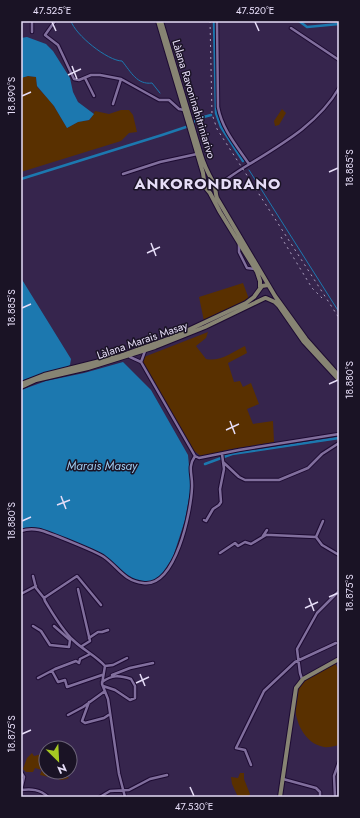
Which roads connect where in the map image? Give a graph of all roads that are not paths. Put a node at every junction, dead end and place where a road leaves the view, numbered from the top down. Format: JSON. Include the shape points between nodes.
{"nodes":[{"id":1,"x":32,"y":21,"type":"edge"},
{"id":2,"x":55,"y":21,"type":"edge"},
{"id":3,"x":158,"y":21,"type":"edge"},
{"id":4,"x":161,"y":21,"type":"edge"},
{"id":5,"x":216,"y":21,"type":"edge"},
{"id":6,"x":291,"y":28,"type":"dead end"},
{"id":7,"x":32,"y":32,"type":"dead end"},
{"id":8,"x":339,"y":60,"type":"edge"},
{"id":9,"x":85,"y":78,"type":"junction"},
{"id":10,"x":121,"y":79,"type":"junction"},
{"id":11,"x":339,"y":88,"type":"edge"},
{"id":12,"x":94,"y":96,"type":"dead end"},
{"id":13,"x":113,"y":104,"type":"dead end"},
{"id":14,"x":184,"y":110,"type":"junction"},
{"id":15,"x":190,"y":124,"type":"junction"},
{"id":16,"x":198,"y":154,"type":"junction"},
{"id":17,"x":249,"y":164,"type":"junction"},
{"id":18,"x":123,"y":174,"type":"dead end"},
{"id":19,"x":212,"y":181,"type":"junction"},
{"id":20,"x":224,"y":181,"type":"junction"},
{"id":21,"x":205,"y":182,"type":"junction"},
{"id":22,"x":214,"y":188,"type":"junction"},
{"id":23,"x":208,"y":190,"type":"junction"},
{"id":24,"x":268,"y":285,"type":"junction"},
{"id":25,"x":260,"y":288,"type":"junction"},
{"id":26,"x":272,"y":291,"type":"junction"},
{"id":27,"x":265,"y":298,"type":"junction"},
{"id":28,"x":145,"y":351,"type":"junction"},
{"id":29,"x":130,"y":356,"type":"junction"},
{"id":30,"x":140,"y":362,"type":"junction"},
{"id":31,"x":55,"y":374,"type":"junction"},
{"id":32,"x":339,"y":376,"type":"edge"},
{"id":33,"x":339,"y":380,"type":"edge"},
{"id":34,"x":21,"y":384,"type":"edge"},
{"id":35,"x":21,"y":387,"type":"edge"},
{"id":36,"x":339,"y":434,"type":"edge"},
{"id":37,"x":339,"y":443,"type":"edge"},
{"id":38,"x":222,"y":454,"type":"junction"},
{"id":39,"x":195,"y":456,"type":"junction"},
{"id":40,"x":223,"y":461,"type":"junction"},
{"id":41,"x":204,"y":520,"type":"dead end"},
{"id":42,"x":323,"y":520,"type":"dead end"},
{"id":43,"x":267,"y":530,"type":"dead end"},
{"id":44,"x":21,"y":531,"type":"edge"},
{"id":45,"x":263,"y":536,"type":"junction"},
{"id":46,"x":316,"y":538,"type":"junction"},
{"id":47,"x":338,"y":551,"type":"edge"},
{"id":48,"x":220,"y":552,"type":"dead end"},
{"id":49,"x":339,"y":555,"type":"edge"},
{"id":50,"x":33,"y":576,"type":"dead end"},
{"id":51,"x":36,"y":586,"type":"junction"},
{"id":52,"x":78,"y":589,"type":"dead end"},
{"id":53,"x":339,"y":591,"type":"edge"},
{"id":54,"x":21,"y":594,"type":"edge"},
{"id":55,"x":44,"y":598,"type":"junction"},
{"id":56,"x":101,"y":605,"type":"dead end"},
{"id":57,"x":33,"y":626,"type":"dead end"},
{"id":58,"x":54,"y":626,"type":"dead end"},
{"id":59,"x":108,"y":630,"type":"dead end"},
{"id":60,"x":89,"y":638,"type":"junction"},
{"id":61,"x":71,"y":640,"type":"junction"},
{"id":62,"x":336,"y":643,"type":"dead end"},
{"id":63,"x":82,"y":646,"type":"junction"},
{"id":64,"x":90,"y":654,"type":"junction"},
{"id":65,"x":127,"y":658,"type":"dead end"},
{"id":66,"x":339,"y":659,"type":"edge"},
{"id":67,"x":298,"y":660,"type":"junction"},
{"id":68,"x":153,"y":663,"type":"dead end"},
{"id":69,"x":104,"y":666,"type":"junction"},
{"id":70,"x":52,"y":671,"type":"junction"},
{"id":71,"x":103,"y":675,"type":"junction"},
{"id":72,"x":110,"y":676,"type":"junction"},
{"id":73,"x":38,"y":678,"type":"dead end"},
{"id":74,"x":303,"y":679,"type":"junction"},
{"id":75,"x":102,"y":682,"type":"junction"},
{"id":76,"x":103,"y":686,"type":"junction"},
{"id":77,"x":105,"y":690,"type":"junction"},
{"id":78,"x":89,"y":702,"type":"junction"},
{"id":79,"x":110,"y":714,"type":"junction"},
{"id":80,"x":68,"y":715,"type":"dead end"},
{"id":81,"x":339,"y":762,"type":"edge"},
{"id":82,"x":251,"y":766,"type":"dead end"},
{"id":83,"x":21,"y":772,"type":"edge"},
{"id":84,"x":167,"y":775,"type":"dead end"},
{"id":85,"x":283,"y":778,"type":"junction"},
{"id":86,"x":21,"y":790,"type":"edge"},
{"id":87,"x":124,"y":790,"type":"junction"},
{"id":88,"x":48,"y":797,"type":"edge"},
{"id":89,"x":100,"y":797,"type":"edge"},
{"id":90,"x":125,"y":797,"type":"edge"},
{"id":91,"x":280,"y":797,"type":"edge"},
{"id":92,"x":320,"y":797,"type":"edge"},
{"id":93,"x":335,"y":797,"type":"edge"}],
"edges":[{"from":1,"to":7,"type":"street"},
{"from":2,"to":9,"type":"street","via":[[45,36],[58,46],[74,79]]},
{"from":3,"to":14,"type":"main road"},
{"from":4,"to":15,"type":"main road","name":"Làlana Ravoninahitriniarivo"},
{"from":5,"to":17,"type":"street","via":[[220,120]]},
{"from":6,"to":8,"type":"street"},
{"from":9,"to":10,"type":"street","via":[[100,75]]},
{"from":9,"to":12,"type":"street"},
{"from":10,"to":13,"type":"street"},
{"from":10,"to":14,"type":"street","via":[[159,100],[169,100]]},
{"from":11,"to":17,"type":"street","via":[[329,103],[307,125],[268,154]]},
{"from":14,"to":15,"type":"main road"},
{"from":15,"to":16,"type":"main road","name":"Làlana Ravoninahitriniarivo"},
{"from":15,"to":19,"type":"main road","name":"Làlana Ravoninahitriniarivo"},
{"from":16,"to":18,"type":"street","via":[[160,162]]},
{"from":16,"to":21,"type":"main road","name":"Làlana Ravoninahitriniarivo"},
{"from":17,"to":20,"type":"street"},
{"from":19,"to":20,"type":"street"},
{"from":19,"to":21,"type":"main road"},
{"from":19,"to":22,"type":"main road","name":"Làlana Ravoninahitriniarivo"},
{"from":20,"to":22,"type":"street"},
{"from":21,"to":23,"type":"main road","name":"Làlana Ravoninahitriniarivo"},
{"from":22,"to":23,"type":"main road"},
{"from":22,"to":24,"type":"main road","name":"Làlana Ravoninahitriniarivo","via":[[223,210]]},
{"from":23,"to":25,"type":"main road","name":"Làlana Ravoninahitriniarivo","via":[[255,269]]},
{"from":24,"to":25,"type":"main road"},
{"from":24,"to":26,"type":"main road"},
{"from":25,"to":27,"type":"main road","via":[[260,295]]},
{"from":25,"to":31,"type":"main road","name":"Làlana Marais Masay","via":[[252,299],[235,309],[171,338],[120,356]]},
{"from":26,"to":27,"type":"main road","via":[[270,296]]},
{"from":26,"to":32,"type":"main road","via":[[306,339]]},
{"from":27,"to":28,"type":"main road","name":"Làlana Marais Masay","via":[[205,327]]},
{"from":27,"to":33,"type":"main road","via":[[275,302],[304,342]]},
{"from":28,"to":29,"type":"main road","name":"Làlana Marais Masay"},
{"from":28,"to":30,"type":"street"},
{"from":29,"to":30,"type":"street"},
{"from":29,"to":31,"type":"main road","name":"Làlana Marais Masay"},
{"from":30,"to":39,"type":"street"},
{"from":31,"to":34,"type":"main road","name":"Làlana Marais Masay"},
{"from":31,"to":35,"type":"main road","name":"Làlana Marais Masay"},
{"from":36,"to":38,"type":"street"},
{"from":37,"to":40,"type":"street","via":[[322,454],[308,468],[279,480],[245,480]]},
{"from":38,"to":39,"type":"street","via":[[206,458]]},
{"from":38,"to":40,"type":"street"},
{"from":39,"to":44,"type":"street","via":[[190,463],[192,488],[178,552],[156,581],[146,584],[135,582],[119,572],[104,556],[40,530]]},
{"from":40,"to":41,"type":"street","via":[[220,504],[213,509],[206,521]]},
{"from":42,"to":46,"type":"street"},
{"from":43,"to":45,"type":"street"},
{"from":45,"to":46,"type":"street"},
{"from":45,"to":48,"type":"street","via":[[251,544],[245,542],[238,546],[235,543]]},
{"from":46,"to":47,"type":"street","via":[[322,545]]},
{"from":47,"to":49,"type":"street"},
{"from":50,"to":51,"type":"street"},
{"from":51,"to":54,"type":"street"},
{"from":51,"to":55,"type":"street"},
{"from":52,"to":60,"type":"street"},
{"from":53,"to":67,"type":"street","via":[[312,621],[297,649]]},
{"from":55,"to":56,"type":"street","via":[[78,576]]},
{"from":55,"to":61,"type":"street"},
{"from":57,"to":61,"type":"street","via":[[41,631],[50,645],[69,647]]},
{"from":58,"to":61,"type":"street"},
{"from":59,"to":60,"type":"street","via":[[98,632]]},
{"from":60,"to":63,"type":"street","via":[[90,642]]},
{"from":61,"to":63,"type":"street"},
{"from":62,"to":67,"type":"street"},
{"from":63,"to":64,"type":"street"},
{"from":64,"to":69,"type":"street","via":[[98,658]]},
{"from":64,"to":70,"type":"street","via":[[80,659],[79,663],[76,661]]},
{"from":65,"to":69,"type":"street","via":[[113,665]]},
{"from":66,"to":74,"type":"main road"},
{"from":67,"to":74,"type":"street"},
{"from":67,"to":82,"type":"street","via":[[264,691],[236,748],[244,750]]},
{"from":68,"to":72,"type":"street"},
{"from":69,"to":71,"type":"street"},
{"from":70,"to":71,"type":"street","via":[[58,682],[65,680],[67,687]]},
{"from":70,"to":73,"type":"street"},
{"from":71,"to":75,"type":"street"},
{"from":72,"to":75,"type":"street"},
{"from":72,"to":76,"type":"street","via":[[131,679],[135,686],[135,698],[130,700]]},
{"from":74,"to":85,"type":"main road","via":[[296,688],[293,699]]},
{"from":75,"to":76,"type":"street"},
{"from":76,"to":77,"type":"street"},
{"from":77,"to":78,"type":"street"},
{"from":77,"to":79,"type":"street"},
{"from":78,"to":79,"type":"street","via":[[82,720],[85,723]]},
{"from":78,"to":80,"type":"street"},
{"from":79,"to":87,"type":"street","via":[[118,774]]},
{"from":81,"to":93,"type":"street","via":[[334,776]]},
{"from":83,"to":86,"type":"street","via":[[24,777]]},
{"from":84,"to":87,"type":"street"},
{"from":85,"to":91,"type":"main road"},
{"from":85,"to":92,"type":"street","via":[[316,788],[320,792]]},
{"from":86,"to":88,"type":"street","via":[[32,789],[43,792]]},
{"from":87,"to":89,"type":"street","via":[[110,791]]},
{"from":87,"to":90,"type":"street"}]}
